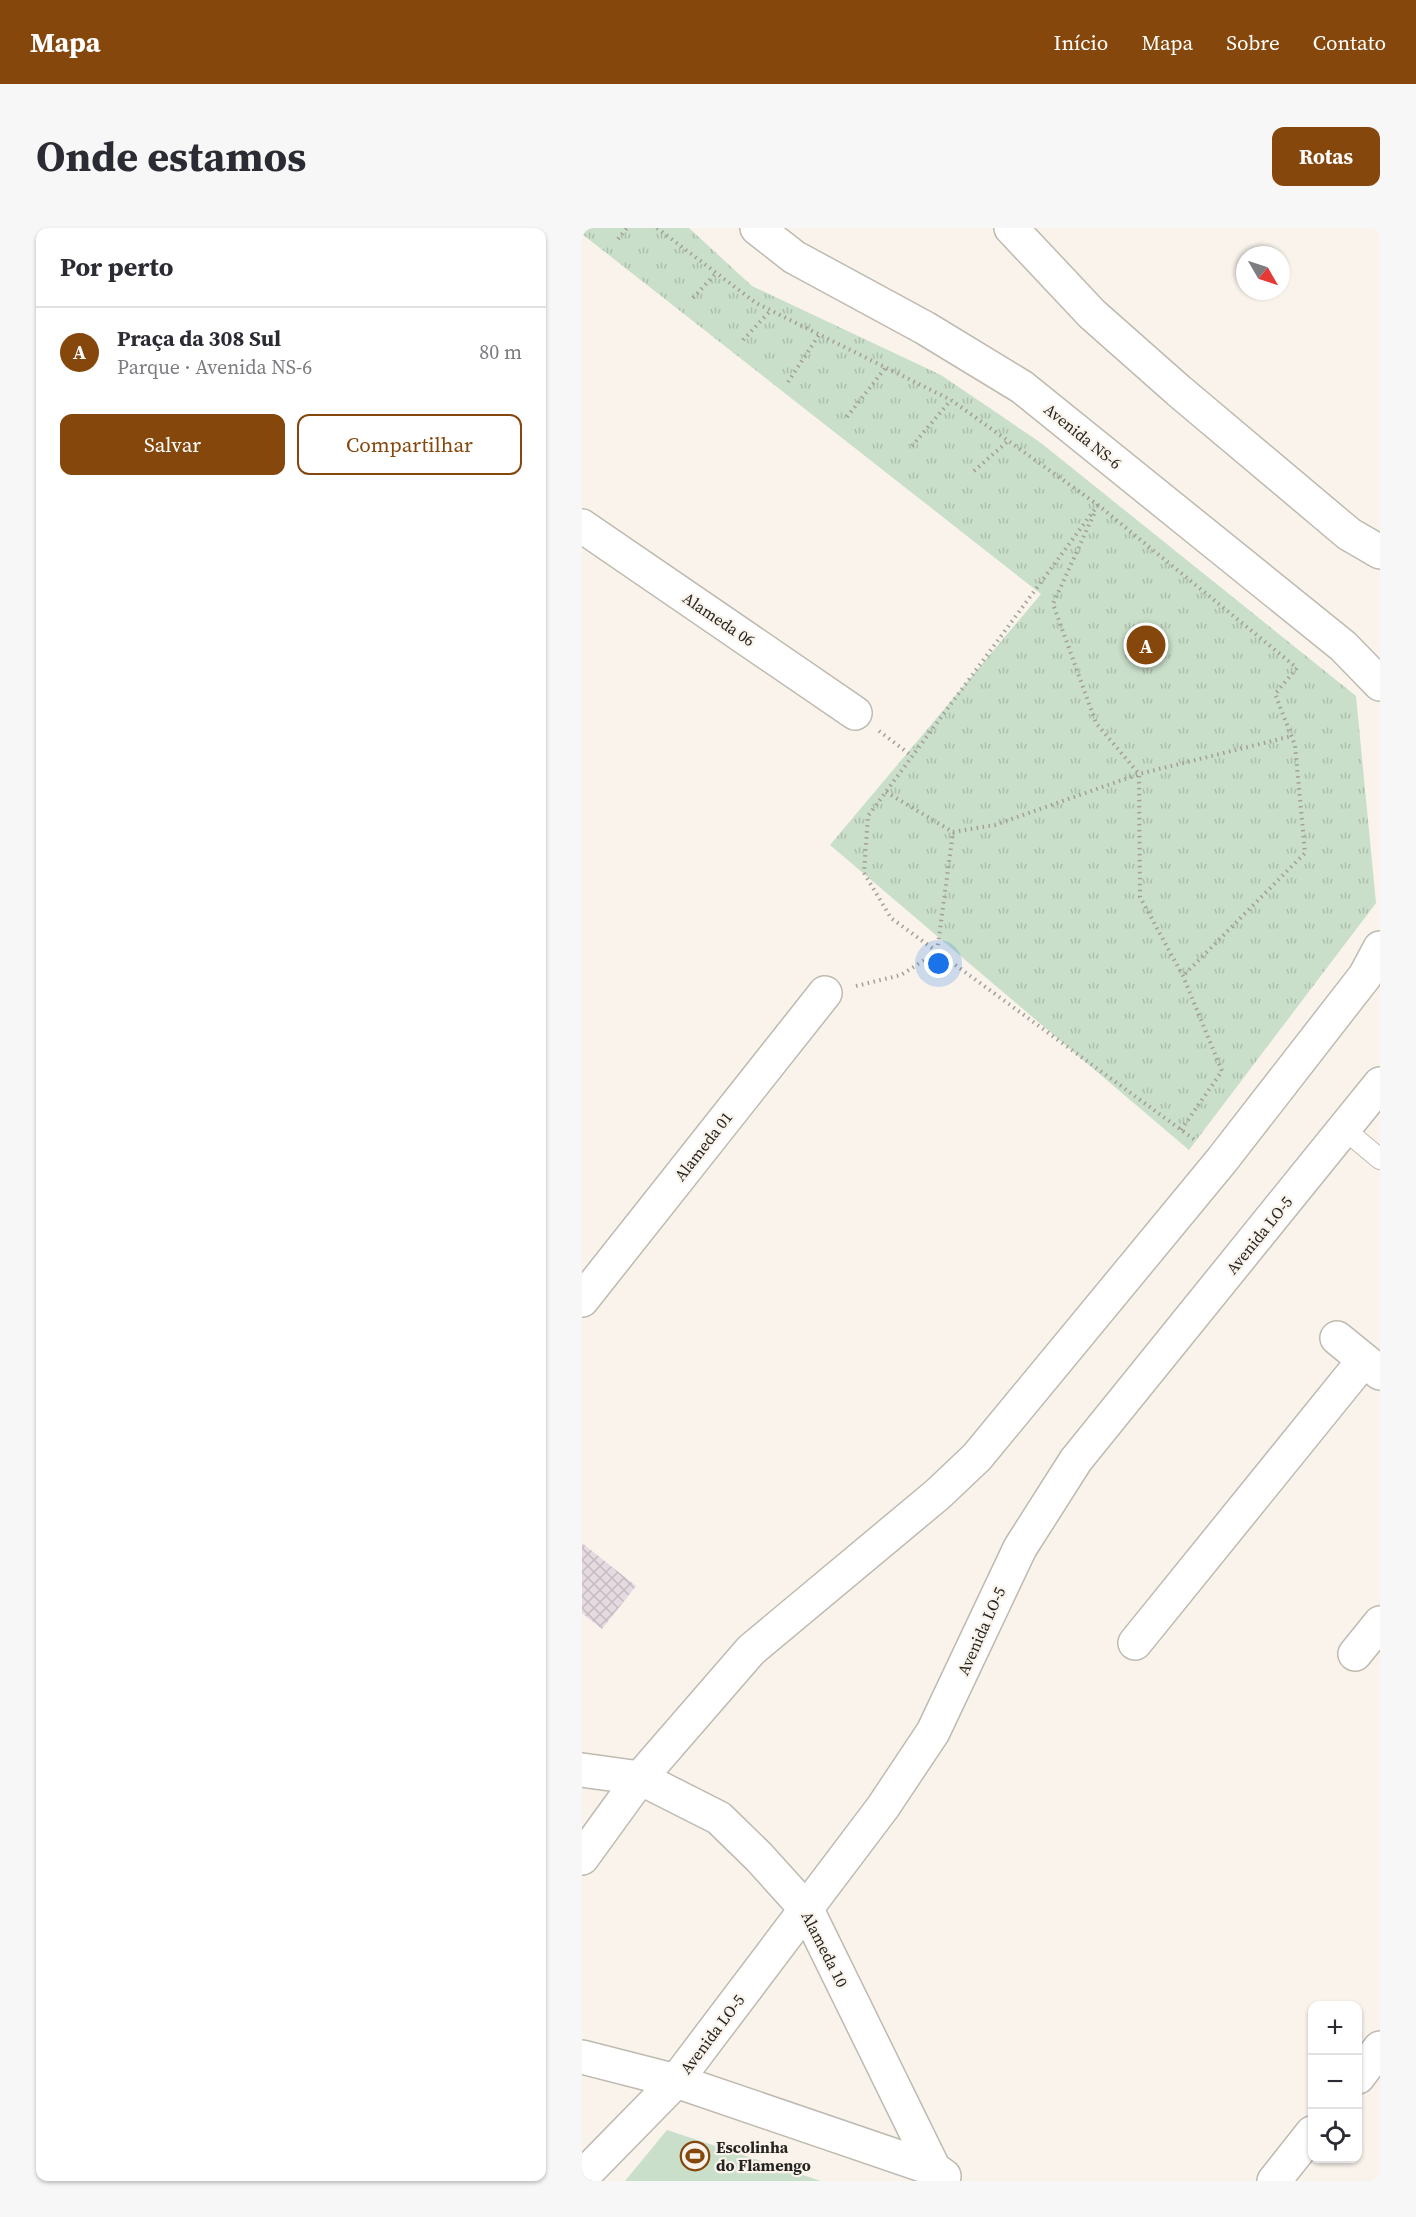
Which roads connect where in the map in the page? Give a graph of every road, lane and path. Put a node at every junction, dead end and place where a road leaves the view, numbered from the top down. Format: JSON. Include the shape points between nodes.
{"nodes":[{"id":1,"x":627,"y":228,"type":"edge"},
{"id":2,"x":657,"y":228,"type":"edge"},
{"id":3,"x":757,"y":228,"type":"edge"},
{"id":4,"x":1011,"y":228,"type":"edge"},
{"id":5,"x":618,"y":239,"type":"dead end"},
{"id":6,"x":716,"y":273,"type":"junction"},
{"id":7,"x":693,"y":298,"type":"dead end"},
{"id":8,"x":771,"y":310,"type":"junction"},
{"id":9,"x":819,"y":335,"type":"junction"},
{"id":10,"x":743,"y":340,"type":"dead end"},
{"id":11,"x":886,"y":368,"type":"junction"},
{"id":12,"x":788,"y":382,"type":"dead end"},
{"id":13,"x":951,"y":400,"type":"junction"},
{"id":14,"x":847,"y":417,"type":"dead end"},
{"id":15,"x":1008,"y":441,"type":"junction"},
{"id":16,"x":912,"y":446,"type":"dead end"},
{"id":17,"x":974,"y":471,"type":"dead end"},
{"id":18,"x":1098,"y":506,"type":"junction"},
{"id":19,"x":582,"y":526,"type":"edge"},
{"id":20,"x":1380,"y":552,"type":"edge"},
{"id":21,"x":1380,"y":684,"type":"edge"},
{"id":22,"x":855,"y":713,"type":"joint"},
{"id":23,"x":1292,"y":736,"type":"junction"},
{"id":24,"x":912,"y":756,"type":"junction"},
{"id":25,"x":1139,"y":774,"type":"junction"},
{"id":26,"x":886,"y":792,"type":"junction"},
{"id":27,"x":953,"y":832,"type":"junction"},
{"id":28,"x":1380,"y":948,"type":"edge"},
{"id":29,"x":937,"y":952,"type":"junction"},
{"id":30,"x":1183,"y":976,"type":"junction"},
{"id":31,"x":825,"y":993,"type":"joint"},
{"id":32,"x":1380,"y":1084,"type":"edge"},
{"id":33,"x":1344,"y":1129,"type":"junction"},
{"id":34,"x":1181,"y":1130,"type":"junction"},
{"id":35,"x":1380,"y":1159,"type":"edge"},
{"id":36,"x":1222,"y":1160,"type":"junction"},
{"id":37,"x":582,"y":1300,"type":"edge"},
{"id":38,"x":1337,"y":1338,"type":"dead end"},
{"id":39,"x":1372,"y":1366,"type":"edge"},
{"id":40,"x":1380,"y":1623,"type":"edge"},
{"id":41,"x":1135,"y":1643,"type":"dead end"},
{"id":42,"x":1354,"y":1654,"type":"dead end"},
{"id":43,"x":582,"y":1770,"type":"edge"},
{"id":44,"x":640,"y":1778,"type":"junction"},
{"id":45,"x":582,"y":1858,"type":"edge"},
{"id":46,"x":807,"y":1910,"type":"junction"},
{"id":47,"x":1380,"y":2048,"type":"edge"},
{"id":48,"x":582,"y":2057,"type":"edge"},
{"id":49,"x":1362,"y":2071,"type":"edge"},
{"id":50,"x":676,"y":2081,"type":"junction"},
{"id":51,"x":1308,"y":2138,"type":"edge"},
{"id":52,"x":943,"y":2175,"type":"edge"},
{"id":53,"x":582,"y":2177,"type":"edge"},
{"id":54,"x":1274,"y":2181,"type":"edge"}],
"edges":[{"from":1,"to":5,"type":"path"},
{"from":2,"to":6,"type":"path"},
{"from":3,"to":21,"type":"street","name":"Avenida NS-6","via":[[794,257],[925,328],[1022,387],[1343,646]]},
{"from":4,"to":20,"type":"street","via":[[1092,314],[1179,391],[1349,534]]},
{"from":6,"to":7,"type":"path"},
{"from":6,"to":8,"type":"path"},
{"from":8,"to":9,"type":"path"},
{"from":8,"to":10,"type":"path"},
{"from":9,"to":11,"type":"path"},
{"from":9,"to":12,"type":"path"},
{"from":11,"to":13,"type":"path"},
{"from":11,"to":14,"type":"path"},
{"from":13,"to":15,"type":"path"},
{"from":13,"to":16,"type":"path"},
{"from":15,"to":17,"type":"path"},
{"from":15,"to":18,"type":"path"},
{"from":18,"to":23,"type":"path","via":[[1297,669],[1275,694]]},
{"from":18,"to":24,"type":"path"},
{"from":18,"to":25,"type":"path","via":[[1053,604],[1096,723]]},
{"from":19,"to":22,"type":"street","name":"Alameda 06"},
{"from":22,"to":24,"type":"path"},
{"from":23,"to":25,"type":"path"},
{"from":23,"to":30,"type":"path","via":[[1305,853]]},
{"from":24,"to":26,"type":"path"},
{"from":25,"to":27,"type":"path","via":[[995,825]]},
{"from":25,"to":30,"type":"path","via":[[1140,897]]},
{"from":26,"to":27,"type":"path"},
{"from":26,"to":29,"type":"path","via":[[868,816],[864,873],[891,918]]},
{"from":27,"to":29,"type":"path"},
{"from":28,"to":36,"type":"street","via":[[1365,976]]},
{"from":29,"to":31,"type":"path","via":[[901,975]]},
{"from":29,"to":34,"type":"path"},
{"from":30,"to":34,"type":"path","via":[[1222,1071]]},
{"from":31,"to":37,"type":"street","name":"Alameda 01"},
{"from":32,"to":33,"type":"street","name":"Avenida LO-5"},
{"from":33,"to":35,"type":"lane"},
{"from":33,"to":46,"type":"street","name":"Avenida LO-5","via":[[1076,1460],[1020,1548],[933,1732]]},
{"from":34,"to":36,"type":"path"},
{"from":36,"to":44,"type":"street","via":[[976,1457],[938,1494],[751,1650]]},
{"from":38,"to":39,"type":"street"},
{"from":39,"to":41,"type":"street"},
{"from":40,"to":42,"type":"street"},
{"from":43,"to":44,"type":"street","name":"Alameda 10"},
{"from":44,"to":45,"type":"street"},
{"from":44,"to":46,"type":"street","name":"Alameda 10","via":[[719,1818]]},
{"from":46,"to":50,"type":"street","name":"Avenida LO-5"},
{"from":46,"to":52,"type":"street","name":"Alameda 10"},
{"from":47,"to":49,"type":"street"},
{"from":48,"to":50,"type":"street","name":"Alameda 10"},
{"from":50,"to":52,"type":"street","name":"Alameda 10"},
{"from":50,"to":53,"type":"street","name":"Avenida LO-5"},
{"from":51,"to":54,"type":"street"}]}
